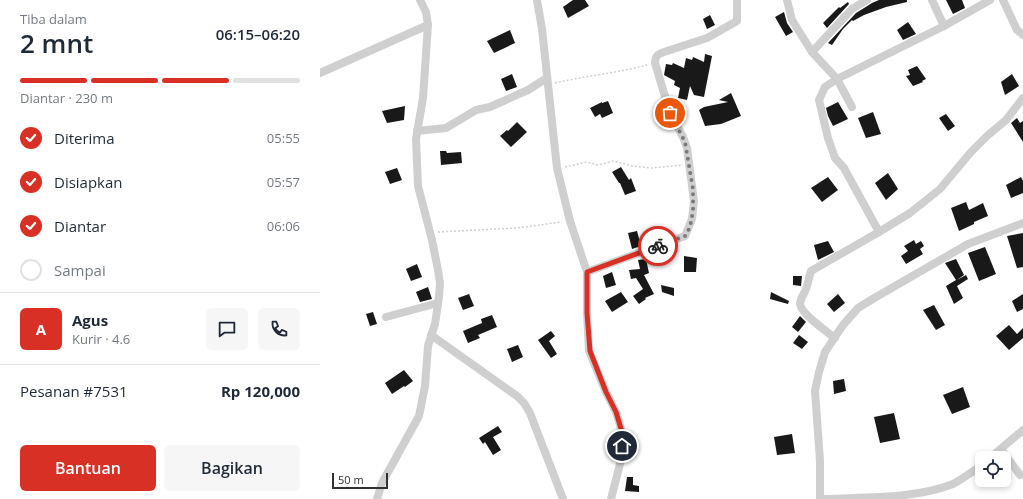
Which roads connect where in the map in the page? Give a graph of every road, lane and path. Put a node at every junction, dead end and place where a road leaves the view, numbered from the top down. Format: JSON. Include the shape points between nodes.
{"nodes":[{"id":1,"x":420,"y":0,"type":"edge"},
{"id":2,"x":537,"y":0,"type":"edge"},
{"id":3,"x":737,"y":0,"type":"edge"},
{"id":4,"x":787,"y":0,"type":"edge"},
{"id":5,"x":867,"y":0,"type":"edge"},
{"id":6,"x":932,"y":0,"type":"edge"},
{"id":7,"x":990,"y":0,"type":"edge"},
{"id":8,"x":1002,"y":0,"type":"edge"},
{"id":9,"x":428,"y":25,"type":"junction"},
{"id":10,"x":944,"y":26,"type":"junction"},
{"id":11,"x":1023,"y":35,"type":"edge"},
{"id":12,"x":812,"y":52,"type":"junction"},
{"id":13,"x":655,"y":63,"type":"junction"},
{"id":14,"x":320,"y":73,"type":"edge"},
{"id":15,"x":837,"y":79,"type":"junction"},
{"id":16,"x":547,"y":81,"type":"junction"},
{"id":17,"x":1023,"y":98,"type":"edge"},
{"id":18,"x":852,"y":107,"type":"dead end"},
{"id":19,"x":417,"y":131,"type":"junction"},
{"id":20,"x":689,"y":164,"type":"junction"},
{"id":21,"x":557,"y":168,"type":"junction"},
{"id":22,"x":570,"y":221,"type":"junction"},
{"id":23,"x":1023,"y":223,"type":"edge"},
{"id":24,"x":430,"y":232,"type":"junction"},
{"id":25,"x":879,"y":232,"type":"junction"},
{"id":26,"x":587,"y":272,"type":"junction"},
{"id":27,"x":438,"y":303,"type":"junction"},
{"id":28,"x":386,"y":317,"type":"dead end"},
{"id":29,"x":431,"y":335,"type":"junction"},
{"id":30,"x":834,"y":338,"type":"junction"},
{"id":31,"x":1023,"y":430,"type":"edge"},
{"id":32,"x":1001,"y":449,"type":"junction"},
{"id":33,"x":999,"y":451,"type":"edge"},
{"id":34,"x":975,"y":470,"type":"edge"},
{"id":35,"x":1020,"y":475,"type":"dead end"},
{"id":36,"x":377,"y":499,"type":"edge"},
{"id":37,"x":562,"y":499,"type":"edge"},
{"id":38,"x":611,"y":499,"type":"edge"},
{"id":39,"x":820,"y":499,"type":"edge"},
{"id":40,"x":825,"y":499,"type":"edge"}],
"edges":[{"from":1,"to":9,"type":"street","via":[[426,12]]},
{"from":2,"to":16,"type":"street"},
{"from":3,"to":13,"type":"street","via":[[737,21],[707,38],[661,53],[655,59]]},
{"from":4,"to":12,"type":"street","via":[[792,20]]},
{"from":5,"to":12,"type":"street","via":[[852,9]]},
{"from":6,"to":10,"type":"street"},
{"from":7,"to":10,"type":"street"},
{"from":8,"to":11,"type":"street","via":[[1017,30]]},
{"from":9,"to":14,"type":"street"},
{"from":9,"to":19,"type":"street","via":[[423,98]]},
{"from":10,"to":15,"type":"street"},
{"from":12,"to":15,"type":"street"},
{"from":13,"to":16,"type":"path","via":[[627,70]]},
{"from":13,"to":20,"type":"street","via":[[670,113],[685,142]]},
{"from":15,"to":18,"type":"street"},
{"from":15,"to":25,"type":"street","via":[[825,87],[818,100],[826,131],[835,158],[844,168]]},
{"from":16,"to":19,"type":"street","via":[[490,107],[476,110],[446,128]]},
{"from":16,"to":21,"type":"street"},
{"from":17,"to":25,"type":"street","via":[[1006,120],[971,152],[940,189],[910,213]]},
{"from":19,"to":24,"type":"street","via":[[418,186]]},
{"from":20,"to":21,"type":"path","via":[[652,168],[614,161],[597,165],[587,162]]},
{"from":20,"to":26,"type":"street","via":[[694,201],[692,219],[685,236]]},
{"from":21,"to":22,"type":"street"},
{"from":22,"to":24,"type":"path","via":[[516,228]]},
{"from":22,"to":26,"type":"street"},
{"from":23,"to":30,"type":"street","via":[[968,244],[876,297],[858,308]]},
{"from":24,"to":27,"type":"street","via":[[440,283]]},
{"from":25,"to":30,"type":"street","via":[[811,271],[807,288],[801,298],[802,310]]},
{"from":26,"to":38,"type":"street","via":[[590,351],[622,432],[621,460]]},
{"from":27,"to":28,"type":"street"},
{"from":27,"to":29,"type":"street"},
{"from":29,"to":36,"type":"street","via":[[419,416],[382,483]]},
{"from":29,"to":37,"type":"street","via":[[517,396],[524,404],[530,413]]},
{"from":30,"to":39,"type":"street","via":[[825,352],[815,391]]},
{"from":31,"to":32,"type":"street"},
{"from":32,"to":33,"type":"street"},
{"from":32,"to":35,"type":"street"},
{"from":34,"to":40,"type":"street","via":[[954,483],[916,495]]}]}
